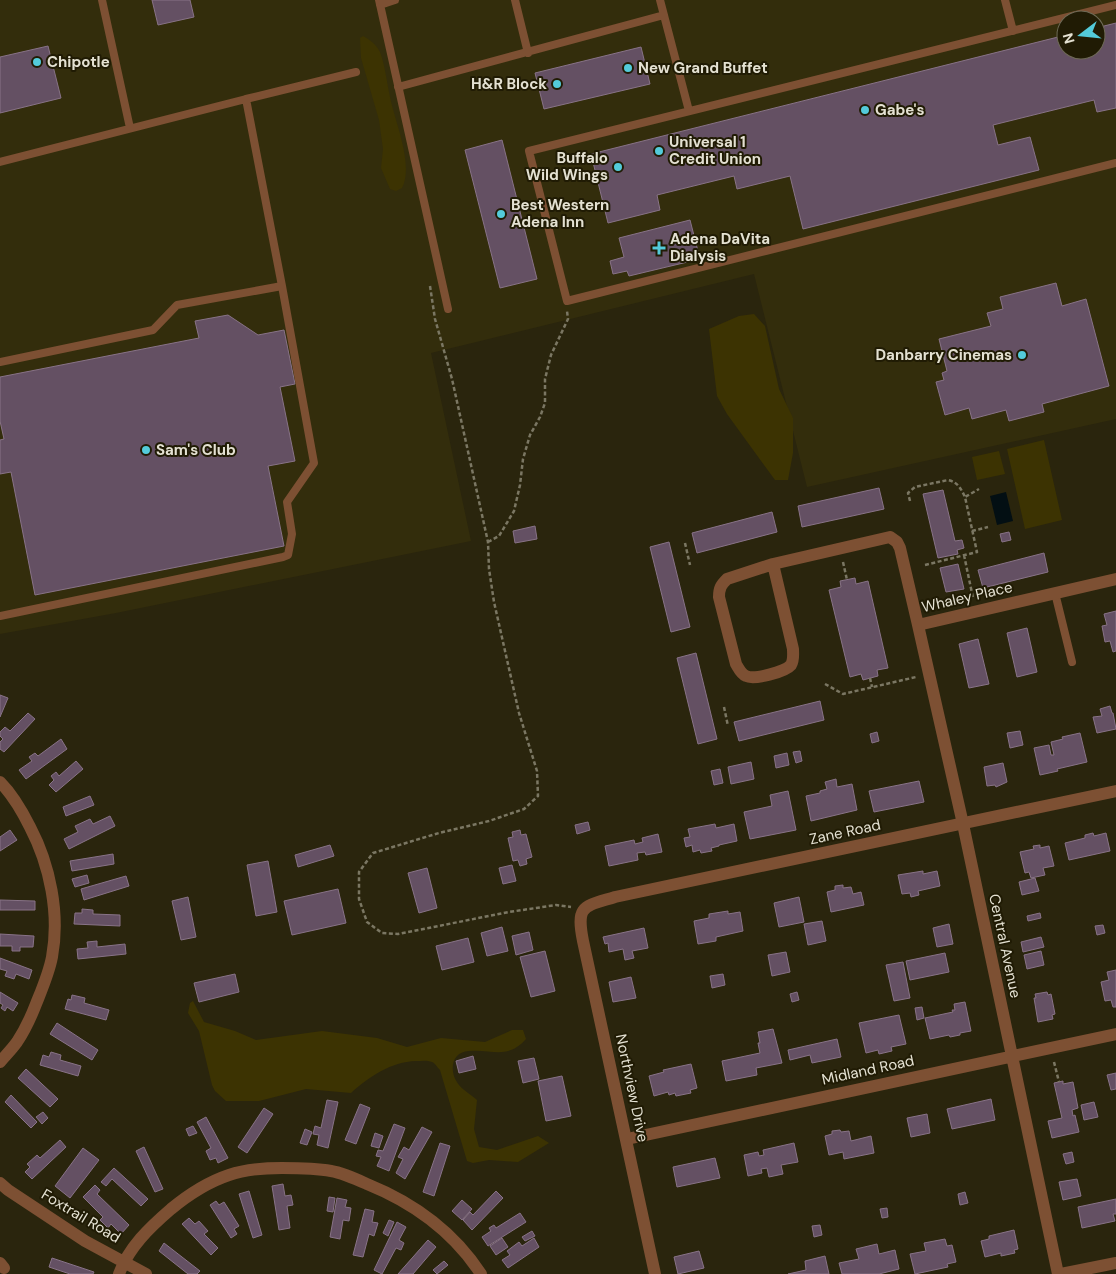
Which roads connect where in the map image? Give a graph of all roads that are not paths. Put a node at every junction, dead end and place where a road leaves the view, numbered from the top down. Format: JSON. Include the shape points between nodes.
{"nodes":[{"id":1,"x":102,"y":0,"type":"edge"},
{"id":2,"x":395,"y":0,"type":"edge"},
{"id":3,"x":516,"y":0,"type":"edge"},
{"id":4,"x":660,"y":0,"type":"edge"},
{"id":5,"x":1005,"y":0,"type":"edge"},
{"id":6,"x":379,"y":2,"type":"edge"},
{"id":7,"x":1116,"y":5,"type":"edge"},
{"id":8,"x":664,"y":15,"type":"junction"},
{"id":9,"x":1013,"y":31,"type":"junction"},
{"id":10,"x":528,"y":53,"type":"junction"},
{"id":11,"x":356,"y":72,"type":"dead end"},
{"id":12,"x":398,"y":87,"type":"junction"},
{"id":13,"x":246,"y":99,"type":"junction"},
{"id":14,"x":689,"y":111,"type":"junction"},
{"id":15,"x":130,"y":128,"type":"junction"},
{"id":16,"x":0,"y":162,"type":"edge"},
{"id":17,"x":1116,"y":163,"type":"edge"},
{"id":18,"x":282,"y":286,"type":"junction"},
{"id":19,"x":448,"y":309,"type":"dead end"},
{"id":20,"x":0,"y":362,"type":"edge"},
{"id":21,"x":773,"y":564,"type":"junction"},
{"id":22,"x":1116,"y":579,"type":"edge"},
{"id":23,"x":1055,"y":593,"type":"junction"},
{"id":24,"x":0,"y":616,"type":"edge"},
{"id":25,"x":918,"y":625,"type":"junction"},
{"id":26,"x":1072,"y":662,"type":"dead end"},
{"id":27,"x":0,"y":782,"type":"edge"},
{"id":28,"x":1116,"y":791,"type":"edge"},
{"id":29,"x":963,"y":824,"type":"junction"},
{"id":30,"x":582,"y":910,"type":"joint"},
{"id":31,"x":1116,"y":1034,"type":"edge"},
{"id":32,"x":1012,"y":1056,"type":"junction"},
{"id":33,"x":0,"y":1062,"type":"edge"},
{"id":34,"x":627,"y":1139,"type":"junction"},
{"id":35,"x":3,"y":1191,"type":"edge"},
{"id":36,"x":124,"y":1261,"type":"junction"},
{"id":37,"x":1116,"y":1263,"type":"edge"},
{"id":38,"x":119,"y":1274,"type":"edge"},
{"id":39,"x":146,"y":1274,"type":"edge"},
{"id":40,"x":481,"y":1274,"type":"edge"},
{"id":41,"x":654,"y":1274,"type":"edge"},
{"id":42,"x":1060,"y":1274,"type":"edge"}],
"edges":[{"from":1,"to":15,"type":"lane"},
{"from":2,"to":6,"type":"lane"},
{"from":3,"to":10,"type":"lane"},
{"from":4,"to":8,"type":"lane"},
{"from":5,"to":9,"type":"lane"},
{"from":6,"to":12,"type":"lane"},
{"from":7,"to":9,"type":"lane"},
{"from":8,"to":10,"type":"lane"},
{"from":8,"to":14,"type":"lane"},
{"from":9,"to":14,"type":"lane"},
{"from":10,"to":12,"type":"lane"},
{"from":11,"to":13,"type":"lane"},
{"from":12,"to":19,"type":"lane"},
{"from":13,"to":15,"type":"lane"},
{"from":13,"to":18,"type":"lane"},
{"from":14,"to":17,"type":"lane","via":[[529,151],[567,301]]},
{"from":15,"to":16,"type":"lane"},
{"from":18,"to":20,"type":"lane","via":[[177,305],[153,330]]},
{"from":18,"to":24,"type":"lane","via":[[314,462],[287,502],[292,534],[288,555]]},
{"from":21,"to":21,"type":"street","name":"Whaley Place","via":[[727,580],[719,590],[736,664],[747,677],[782,671],[794,660]]},
{"from":21,"to":25,"type":"street","name":"Whaley Place","via":[[890,537],[900,548]]},
{"from":22,"to":23,"type":"street","name":"Whaley Place"},
{"from":23,"to":25,"type":"street","name":"Whaley Place"},
{"from":23,"to":26,"type":"lane"},
{"from":25,"to":29,"type":"street","name":"Central Avenue"},
{"from":27,"to":33,"type":"street","via":[[8,790],[39,844],[54,905],[54,930],[52,956],[31,1015],[17,1042]]},
{"from":28,"to":29,"type":"street","name":"Zane Road"},
{"from":29,"to":30,"type":"street","name":"Zane Road","via":[[615,897]]},
{"from":29,"to":32,"type":"street","name":"Central Avenue"},
{"from":30,"to":34,"type":"street","name":"Northview Drive","via":[[582,934]]},
{"from":31,"to":32,"type":"street","name":"Midland Road"},
{"from":32,"to":34,"type":"street","name":"Midland Road"},
{"from":32,"to":42,"type":"street","name":"Central Avenue"},
{"from":34,"to":41,"type":"street","name":"Northview Drive"},
{"from":35,"to":36,"type":"street","name":"Foxtrail Road"},
{"from":36,"to":38,"type":"street"},
{"from":36,"to":39,"type":"street","name":"Foxtrail Road"},
{"from":36,"to":40,"type":"street","via":[[136,1242],[158,1220],[203,1187],[229,1175],[260,1168],[296,1168],[332,1171],[385,1191],[412,1206],[455,1240]]},
{"from":37,"to":42,"type":"street"}]}
